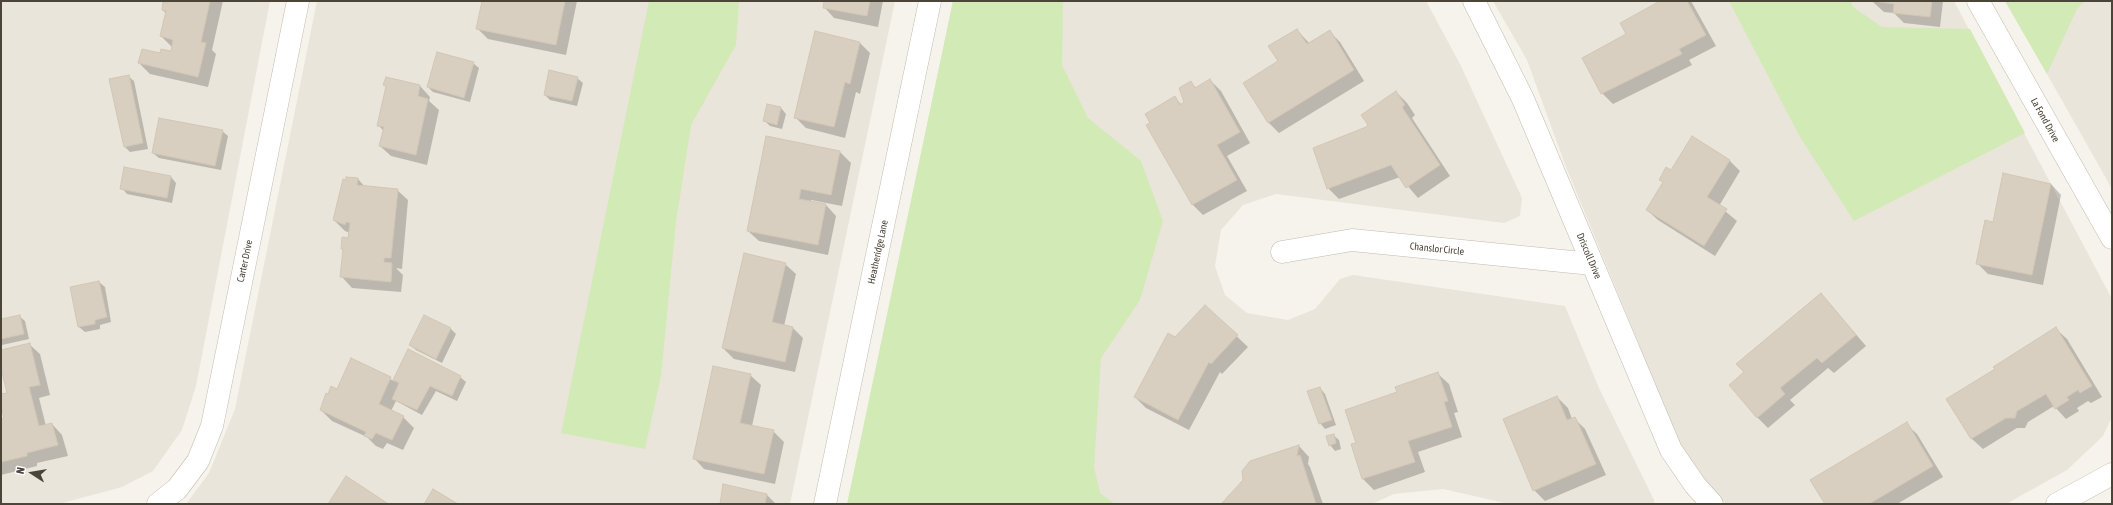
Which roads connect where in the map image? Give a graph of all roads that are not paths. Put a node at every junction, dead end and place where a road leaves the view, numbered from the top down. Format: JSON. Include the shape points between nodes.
{"nodes":[{"id":1,"x":298,"y":1,"type":"edge"},
{"id":2,"x":930,"y":1,"type":"edge"},
{"id":3,"x":1474,"y":1,"type":"edge"},
{"id":4,"x":1978,"y":1,"type":"edge"},
{"id":5,"x":2112,"y":238,"type":"edge"},
{"id":6,"x":1282,"y":252,"type":"dead end"},
{"id":7,"x":1592,"y":264,"type":"junction"},
{"id":8,"x":2112,"y":474,"type":"edge"},
{"id":9,"x":158,"y":504,"type":"edge"},
{"id":10,"x":825,"y":504,"type":"edge"},
{"id":11,"x":1712,"y":504,"type":"edge"},
{"id":12,"x":2057,"y":504,"type":"edge"}],
"edges":[{"from":1,"to":9,"type":"street","name":"Carter Drive","via":[[212,426],[198,461],[177,489]]},
{"from":2,"to":10,"type":"street","name":"Heatheridge Lane"},
{"from":3,"to":7,"type":"street","name":"Driscoll Drive","via":[[1523,99]]},
{"from":4,"to":5,"type":"street","name":"La Fond Drive"},
{"from":6,"to":7,"type":"street","name":"Chanslor Circle","via":[[1352,240]]},
{"from":7,"to":11,"type":"street","name":"Driscoll Drive","via":[[1670,450]]},
{"from":8,"to":12,"type":"street"}]}
